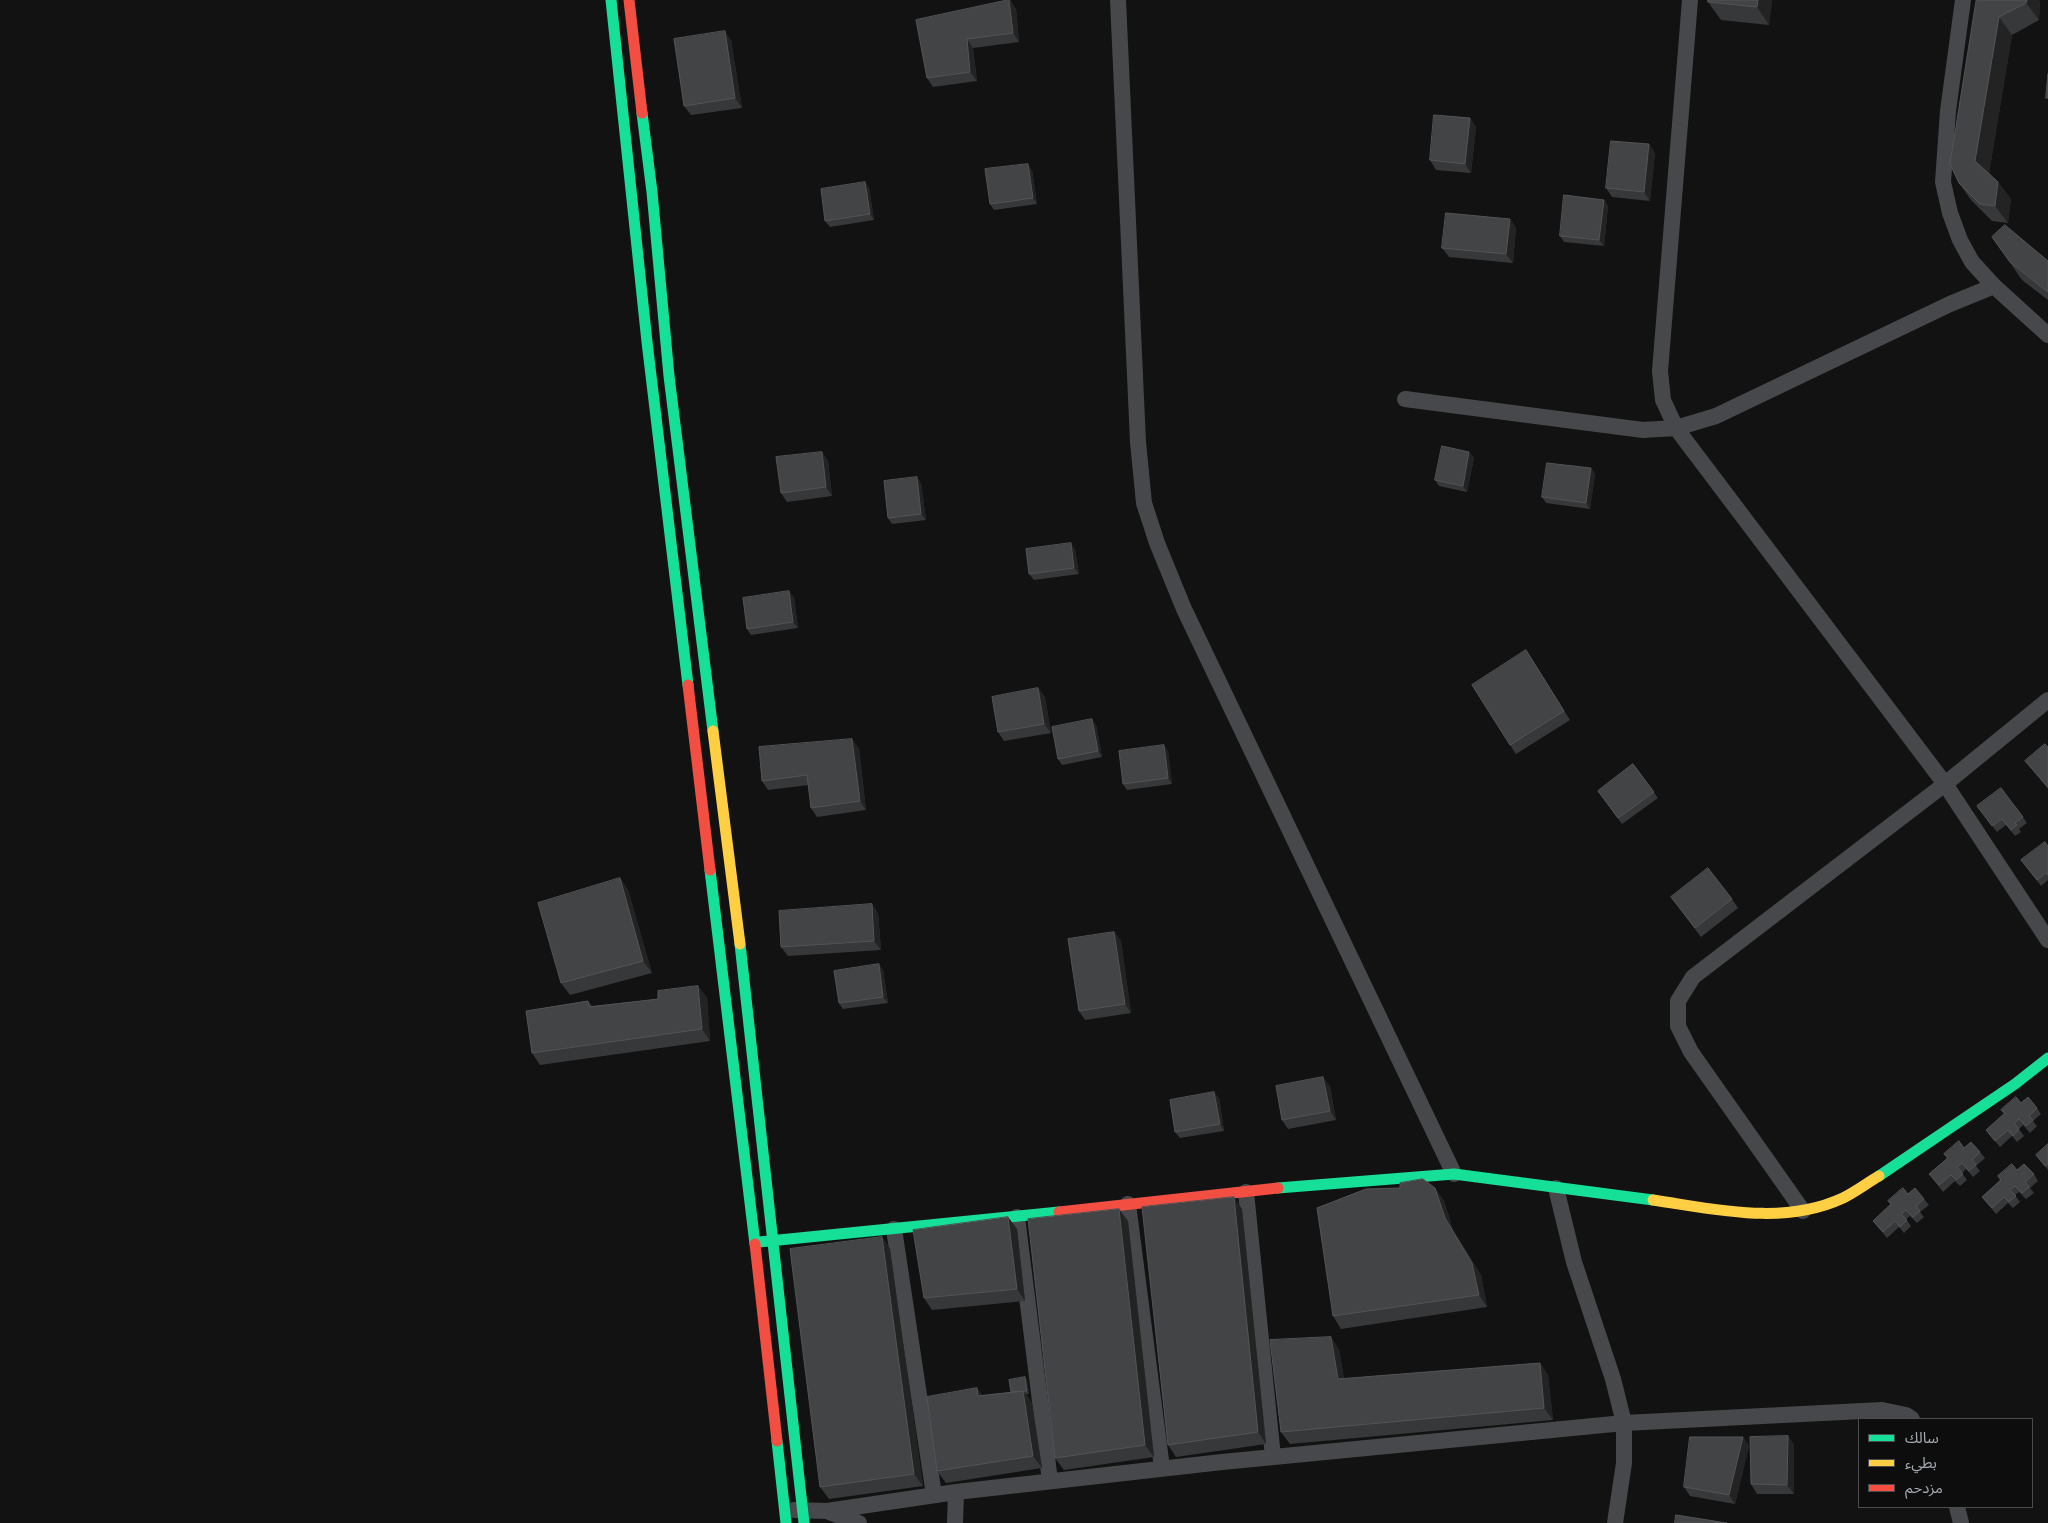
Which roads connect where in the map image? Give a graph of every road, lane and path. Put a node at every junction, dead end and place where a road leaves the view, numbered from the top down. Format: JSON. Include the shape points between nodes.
{"nodes":[{"id":1,"x":611,"y":0,"type":"edge"},
{"id":2,"x":628,"y":0,"type":"edge"},
{"id":3,"x":1118,"y":0,"type":"edge"},
{"id":4,"x":1690,"y":0,"type":"edge"},
{"id":5,"x":1963,"y":0,"type":"edge"},
{"id":6,"x":1994,"y":286,"type":"junction"},
{"id":7,"x":2048,"y":335,"type":"edge"},
{"id":8,"x":1405,"y":399,"type":"dead end"},
{"id":9,"x":1676,"y":428,"type":"junction"},
{"id":10,"x":2048,"y":700,"type":"edge"},
{"id":11,"x":1945,"y":784,"type":"junction"},
{"id":12,"x":2048,"y":940,"type":"edge"},
{"id":13,"x":2048,"y":1058,"type":"edge"},
{"id":14,"x":1454,"y":1174,"type":"junction"},
{"id":15,"x":1556,"y":1188,"type":"junction"},
{"id":16,"x":1246,"y":1192,"type":"junction"},
{"id":17,"x":1128,"y":1204,"type":"junction"},
{"id":18,"x":1803,"y":1211,"type":"junction"},
{"id":19,"x":1017,"y":1217,"type":"junction"},
{"id":20,"x":894,"y":1229,"type":"junction"},
{"id":21,"x":774,"y":1241,"type":"junction"},
{"id":22,"x":755,"y":1242,"type":"junction"},
{"id":23,"x":1910,"y":1418,"type":"edge"},
{"id":24,"x":1624,"y":1423,"type":"junction"},
{"id":25,"x":1273,"y":1457,"type":"junction"},
{"id":26,"x":1162,"y":1468,"type":"junction"},
{"id":27,"x":1050,"y":1481,"type":"junction"},
{"id":28,"x":956,"y":1492,"type":"junction"},
{"id":29,"x":934,"y":1495,"type":"junction"},
{"id":30,"x":1957,"y":1508,"type":"edge"},
{"id":31,"x":826,"y":1511,"type":"junction"},
{"id":32,"x":804,"y":1516,"type":"edge"},
{"id":33,"x":785,"y":1517,"type":"edge"},
{"id":34,"x":859,"y":1523,"type":"edge"},
{"id":35,"x":956,"y":1523,"type":"edge"},
{"id":36,"x":1615,"y":1523,"type":"edge"},
{"id":37,"x":1961,"y":1523,"type":"edge"}],
"edges":[{"from":1,"to":22,"type":"main road","via":[[647,342]]},
{"from":2,"to":21,"type":"main road","via":[[652,192],[669,376]]},
{"from":3,"to":14,"type":"street","via":[[1138,442],[1144,503],[1184,609]]},
{"from":4,"to":9,"type":"street","via":[[1660,370],[1663,400]]},
{"from":5,"to":6,"type":"street","via":[[1948,111],[1943,182],[1960,240],[1972,262]]},
{"from":6,"to":7,"type":"street"},
{"from":6,"to":9,"type":"street","via":[[1716,416]]},
{"from":8,"to":9,"type":"street","via":[[1643,430]]},
{"from":9,"to":11,"type":"street"},
{"from":10,"to":11,"type":"street"},
{"from":11,"to":12,"type":"street"},
{"from":11,"to":18,"type":"street","via":[[1692,977],[1678,1000],[1678,1026],[1690,1052]]},
{"from":13,"to":18,"type":"main road","via":[[1903,1161],[1843,1198]]},
{"from":14,"to":15,"type":"main road"},
{"from":14,"to":16,"type":"main road"},
{"from":15,"to":18,"type":"main road","via":[[1757,1214]]},
{"from":15,"to":24,"type":"street","via":[[1574,1262],[1613,1379]]},
{"from":16,"to":17,"type":"main road"},
{"from":16,"to":25,"type":"street"},
{"from":17,"to":19,"type":"main road"},
{"from":17,"to":26,"type":"street"},
{"from":19,"to":20,"type":"main road"},
{"from":19,"to":27,"type":"street"},
{"from":20,"to":21,"type":"main road"},
{"from":20,"to":29,"type":"street"},
{"from":21,"to":22,"type":"main road"},
{"from":21,"to":32,"type":"main road"},
{"from":22,"to":33,"type":"main road"},
{"from":23,"to":24,"type":"street","via":[[1882,1410]]},
{"from":24,"to":25,"type":"street"},
{"from":24,"to":36,"type":"street","via":[[1624,1464]]},
{"from":25,"to":26,"type":"street"},
{"from":26,"to":27,"type":"street"},
{"from":27,"to":28,"type":"street"},
{"from":28,"to":29,"type":"street"},
{"from":28,"to":35,"type":"street"},
{"from":29,"to":31,"type":"street"},
{"from":30,"to":37,"type":"street"},
{"from":31,"to":32,"type":"street"},
{"from":31,"to":34,"type":"street"},
{"from":32,"to":33,"type":"street"}]}
